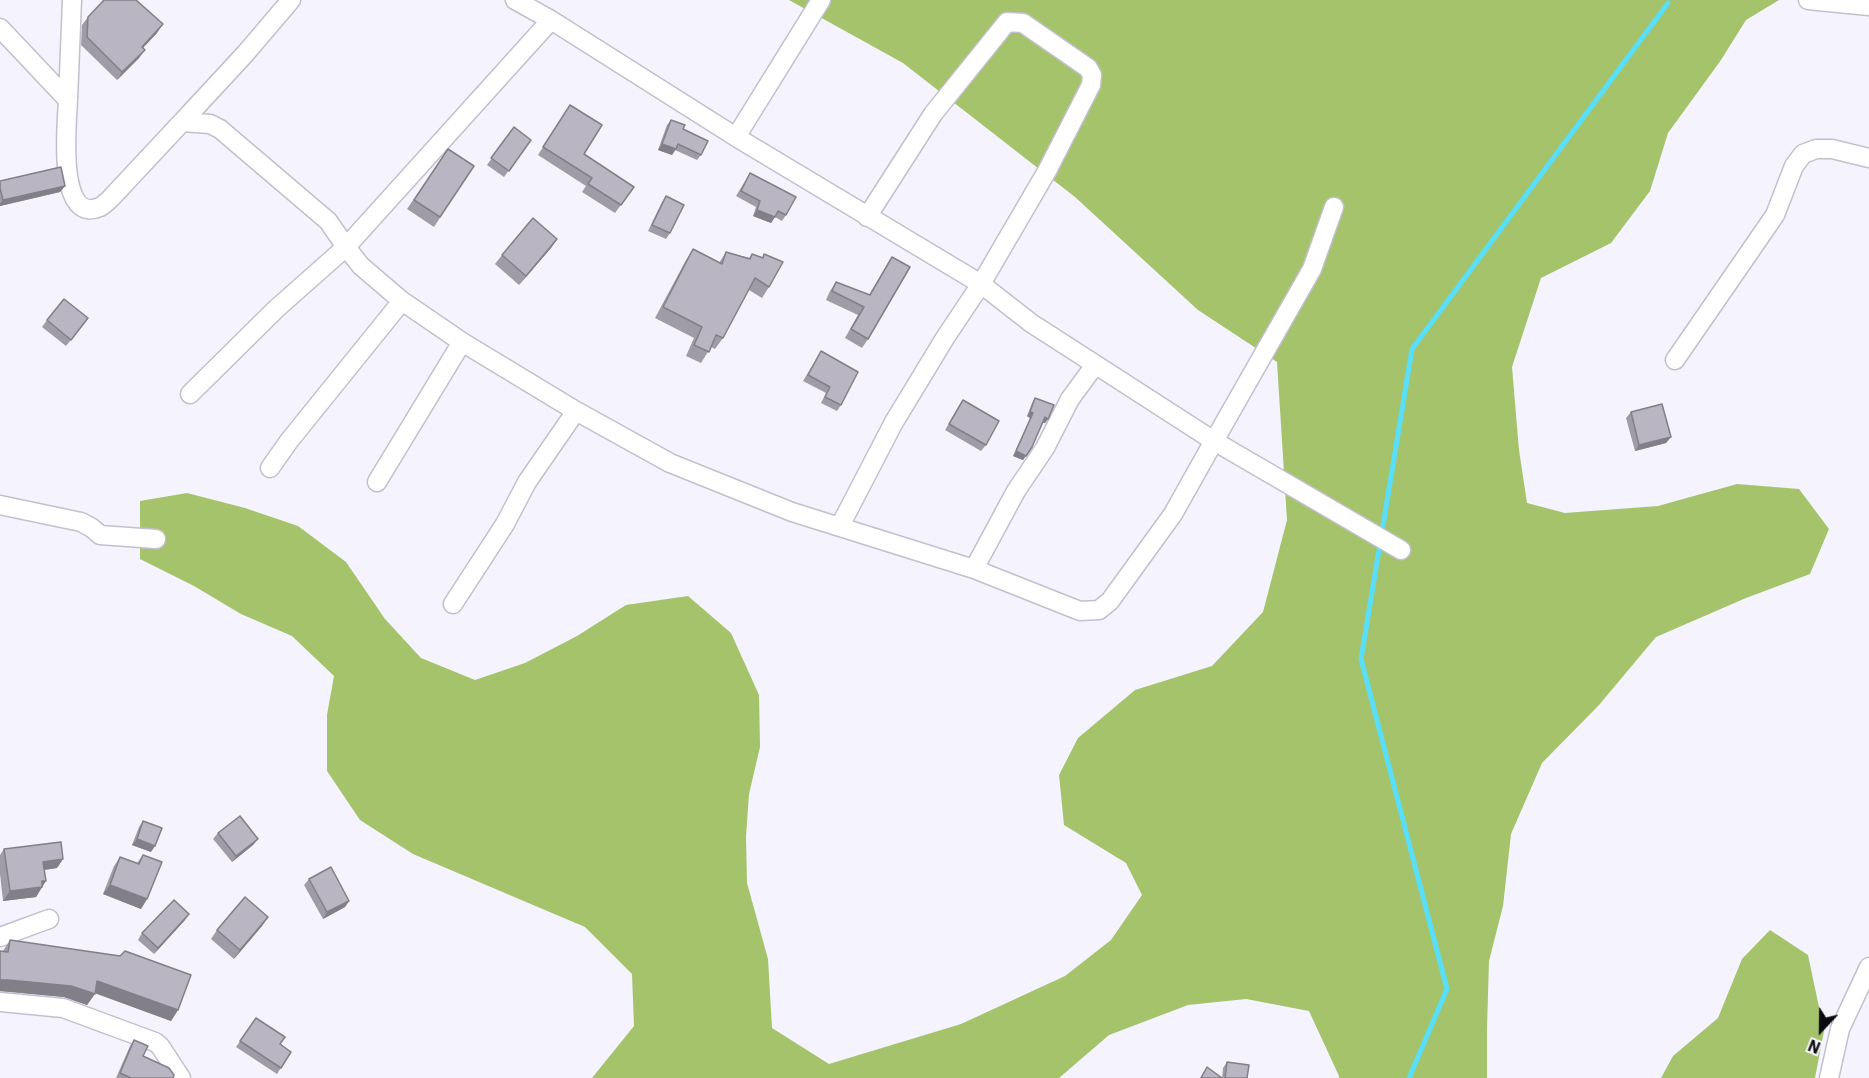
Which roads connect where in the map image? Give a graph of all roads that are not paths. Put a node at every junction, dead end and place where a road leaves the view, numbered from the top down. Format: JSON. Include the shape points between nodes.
{"nodes":[{"id":1,"x":72,"y":0,"type":"edge"},
{"id":2,"x":291,"y":0,"type":"edge"},
{"id":3,"x":515,"y":0,"type":"edge"},
{"id":4,"x":821,"y":0,"type":"edge"},
{"id":5,"x":1808,"y":0,"type":"edge"},
{"id":6,"x":1869,"y":6,"type":"edge"},
{"id":7,"x":551,"y":20,"type":"junction"},
{"id":8,"x":0,"y":28,"type":"edge"},
{"id":9,"x":68,"y":100,"type":"junction"},
{"id":10,"x":182,"y":122,"type":"junction"},
{"id":11,"x":736,"y":137,"type":"junction"},
{"id":12,"x":1869,"y":158,"type":"edge"},
{"id":13,"x":1334,"y":207,"type":"dead end"},
{"id":14,"x":867,"y":217,"type":"junction"},
{"id":15,"x":346,"y":248,"type":"junction"},
{"id":16,"x":981,"y":284,"type":"junction"},
{"id":17,"x":402,"y":301,"type":"junction"},
{"id":18,"x":462,"y":342,"type":"junction"},
{"id":19,"x":1675,"y":360,"type":"dead end"},
{"id":20,"x":1095,"y":365,"type":"junction"},
{"id":21,"x":190,"y":394,"type":"dead end"},
{"id":22,"x":576,"y":411,"type":"junction"},
{"id":23,"x":1214,"y":441,"type":"junction"},
{"id":24,"x":270,"y":468,"type":"dead end"},
{"id":25,"x":377,"y":482,"type":"dead end"},
{"id":26,"x":0,"y":505,"type":"edge"},
{"id":27,"x":840,"y":526,"type":"junction"},
{"id":28,"x":156,"y":539,"type":"dead end"},
{"id":29,"x":1401,"y":550,"type":"dead end"},
{"id":30,"x":974,"y":569,"type":"junction"},
{"id":31,"x":453,"y":604,"type":"dead end"},
{"id":32,"x":49,"y":919,"type":"dead end"},
{"id":33,"x":0,"y":938,"type":"edge"},
{"id":34,"x":1869,"y":967,"type":"edge"},
{"id":35,"x":0,"y":1002,"type":"edge"},
{"id":36,"x":182,"y":1078,"type":"edge"},
{"id":37,"x":1829,"y":1078,"type":"edge"}],
"edges":[{"from":1,"to":9,"type":"street"},
{"from":2,"to":10,"type":"street"},
{"from":3,"to":7,"type":"street"},
{"from":4,"to":11,"type":"street"},
{"from":5,"to":6,"type":"street"},
{"from":7,"to":11,"type":"street"},
{"from":7,"to":15,"type":"street"},
{"from":8,"to":9,"type":"street"},
{"from":9,"to":10,"type":"street","via":[[66,157],[71,194],[77,204],[88,209],[111,198]]},
{"from":10,"to":15,"type":"street","via":[[210,124],[220,129],[328,221]]},
{"from":11,"to":14,"type":"street"},
{"from":12,"to":19,"type":"street","via":[[1832,149],[1803,154],[1794,166],[1775,215]]},
{"from":13,"to":23,"type":"street","via":[[1312,269]]},
{"from":14,"to":16,"type":"street"},
{"from":14,"to":16,"type":"street","via":[[947,96],[1007,22],[1023,24],[1088,68],[1091,85],[1047,171]]},
{"from":15,"to":17,"type":"street"},
{"from":15,"to":21,"type":"street","via":[[276,309]]},
{"from":16,"to":20,"type":"street"},
{"from":16,"to":27,"type":"street","via":[[894,422]]},
{"from":17,"to":18,"type":"street"},
{"from":17,"to":24,"type":"street"},
{"from":18,"to":22,"type":"street"},
{"from":18,"to":25,"type":"street"},
{"from":20,"to":23,"type":"street"},
{"from":20,"to":30,"type":"street","via":[[1070,399]]},
{"from":22,"to":27,"type":"street","via":[[670,463],[792,512]]},
{"from":22,"to":31,"type":"street"},
{"from":23,"to":29,"type":"street"},
{"from":23,"to":30,"type":"street","via":[[1173,514],[1110,602],[1098,610],[1080,611]]},
{"from":26,"to":28,"type":"street","via":[[81,522],[100,535]]},
{"from":27,"to":30,"type":"street"},
{"from":32,"to":33,"type":"street"},
{"from":34,"to":37,"type":"street","via":[[1840,1029]]},
{"from":35,"to":36,"type":"street","via":[[63,1008],[155,1042]]}]}
